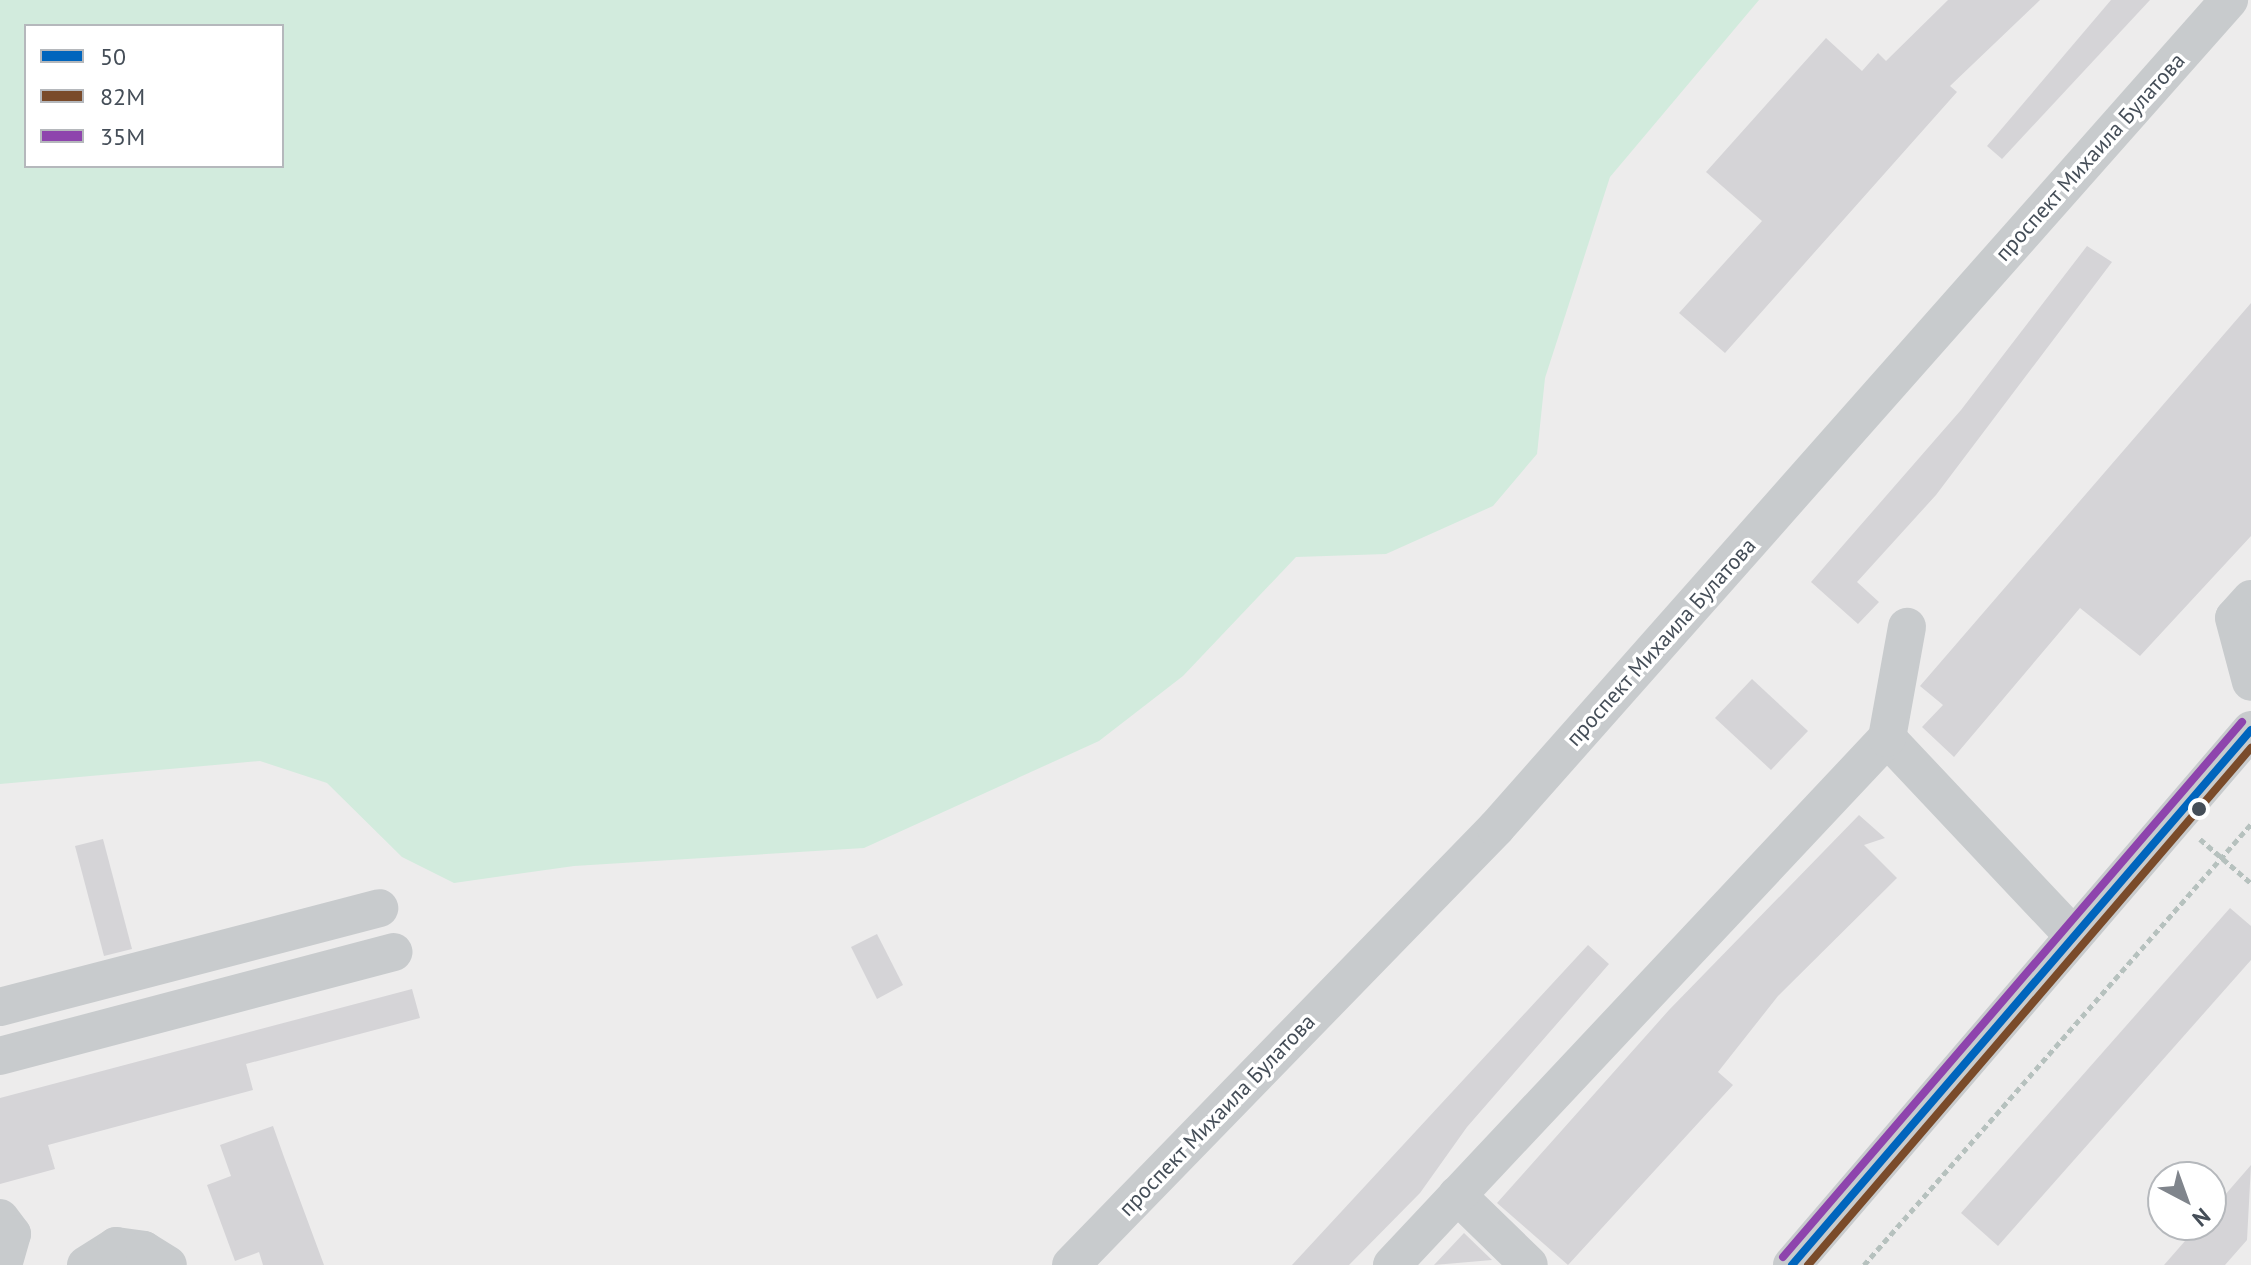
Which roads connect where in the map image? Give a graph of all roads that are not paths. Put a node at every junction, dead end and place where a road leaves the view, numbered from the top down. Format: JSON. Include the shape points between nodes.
{"nodes":[{"id":1,"x":2229,"y":0,"type":"edge"},
{"id":2,"x":2251,"y":599,"type":"edge"},
{"id":3,"x":1907,"y":627,"type":"dead end"},
{"id":4,"x":2251,"y":682,"type":"edge"},
{"id":5,"x":2251,"y":730,"type":"edge"},
{"id":6,"x":1887,"y":738,"type":"junction"},
{"id":7,"x":379,"y":908,"type":"dead end"},
{"id":8,"x":2072,"y":934,"type":"junction"},
{"id":9,"x":394,"y":952,"type":"dead end"},
{"id":10,"x":0,"y":1007,"type":"edge"},
{"id":11,"x":0,"y":1056,"type":"edge"},
{"id":12,"x":1457,"y":1195,"type":"junction"},
{"id":13,"x":0,"y":1218,"type":"edge"},
{"id":14,"x":3,"y":1265,"type":"edge"},
{"id":15,"x":86,"y":1265,"type":"edge"},
{"id":16,"x":168,"y":1265,"type":"edge"},
{"id":17,"x":1071,"y":1265,"type":"edge"},
{"id":18,"x":1392,"y":1265,"type":"edge"},
{"id":19,"x":1529,"y":1265,"type":"edge"},
{"id":20,"x":1792,"y":1265,"type":"edge"}],
"edges":[{"from":1,"to":17,"type":"street","name":"проспект Михаила Булатова","via":[[1496,828]]},
{"from":2,"to":4,"type":"street","via":[[2234,618]]},
{"from":3,"to":6,"type":"street"},
{"from":5,"to":8,"type":"street"},
{"from":6,"to":8,"type":"street"},
{"from":6,"to":12,"type":"street"},
{"from":7,"to":10,"type":"street"},
{"from":8,"to":20,"type":"street"},
{"from":9,"to":11,"type":"street"},
{"from":12,"to":18,"type":"street"},
{"from":12,"to":19,"type":"street"},
{"from":13,"to":14,"type":"street","via":[[12,1234]]},
{"from":15,"to":16,"type":"street","via":[[116,1246],[144,1250]]}]}
